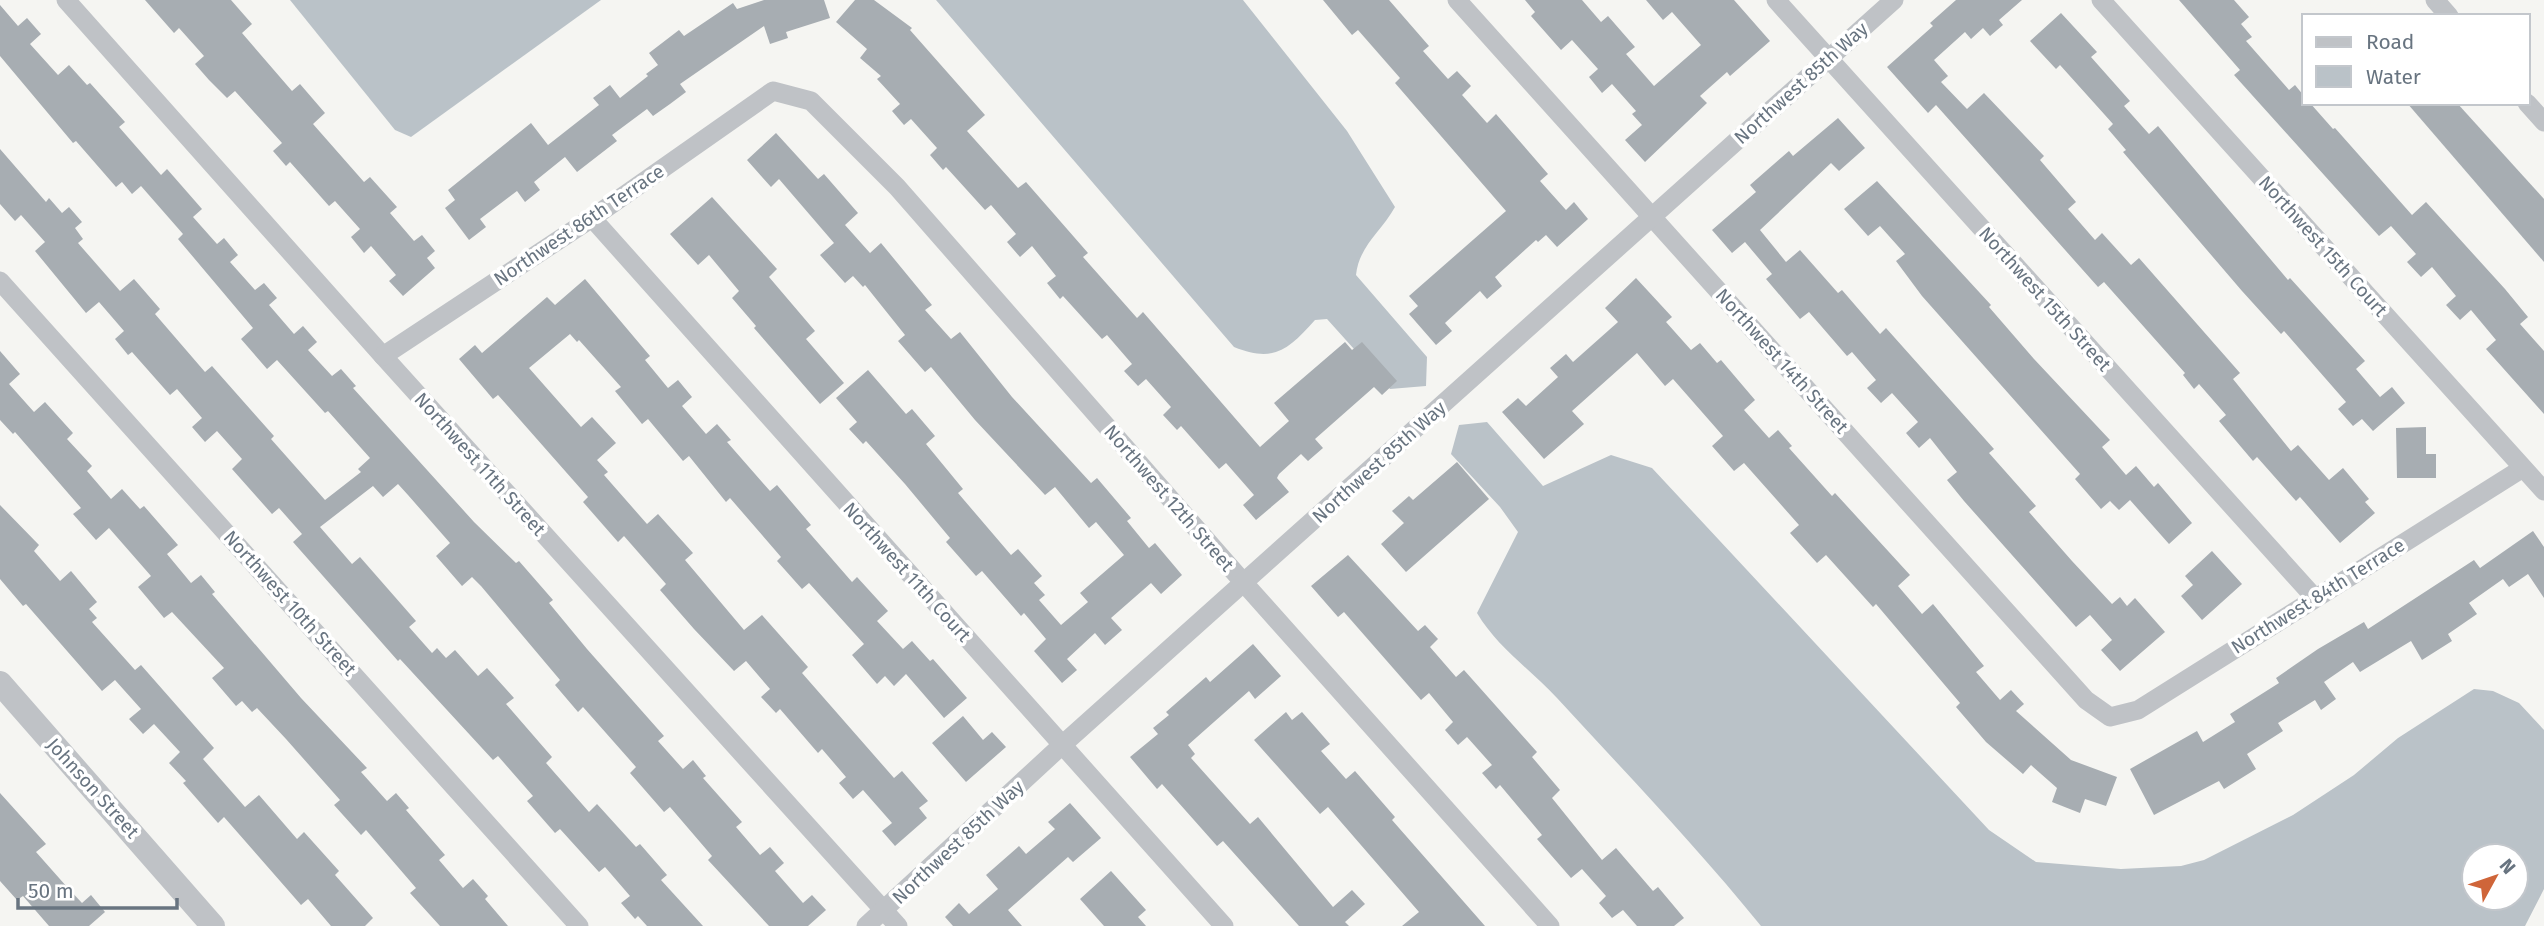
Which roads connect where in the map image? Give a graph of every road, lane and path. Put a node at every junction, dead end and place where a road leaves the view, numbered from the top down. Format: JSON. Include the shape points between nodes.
{"nodes":[{"id":1,"x":66,"y":0,"type":"edge"},
{"id":2,"x":1457,"y":0,"type":"edge"},
{"id":3,"x":1776,"y":0,"type":"edge"},
{"id":4,"x":1894,"y":0,"type":"edge"},
{"id":5,"x":2101,"y":0,"type":"edge"},
{"id":6,"x":2434,"y":0,"type":"edge"},
{"id":7,"x":2447,"y":14,"type":"edge"},
{"id":8,"x":1828,"y":58,"type":"junction"},
{"id":9,"x":773,"y":91,"type":"joint"},
{"id":10,"x":2529,"y":105,"type":"edge"},
{"id":11,"x":2544,"y":122,"type":"edge"},
{"id":12,"x":1652,"y":216,"type":"junction"},
{"id":13,"x":592,"y":218,"type":"junction"},
{"id":14,"x":0,"y":281,"type":"edge"},
{"id":15,"x":383,"y":356,"type":"junction"},
{"id":16,"x":2524,"y":468,"type":"junction"},
{"id":17,"x":2544,"y":491,"type":"edge"},
{"id":18,"x":1244,"y":583,"type":"junction"},
{"id":19,"x":2315,"y":598,"type":"junction"},
{"id":20,"x":0,"y":683,"type":"edge"},
{"id":21,"x":2110,"y":717,"type":"joint"},
{"id":22,"x":1062,"y":746,"type":"junction"},
{"id":23,"x":883,"y":910,"type":"junction"},
{"id":24,"x":213,"y":926,"type":"edge"},
{"id":25,"x":579,"y":926,"type":"edge"},
{"id":26,"x":866,"y":926,"type":"edge"},
{"id":27,"x":898,"y":926,"type":"edge"},
{"id":28,"x":1224,"y":926,"type":"edge"},
{"id":29,"x":1550,"y":926,"type":"edge"}],
"edges":[{"from":1,"to":15,"type":"street","name":"Northwest 11th Street"},
{"from":2,"to":12,"type":"street","name":"Northwest 14th Street"},
{"from":3,"to":8,"type":"street","name":"Northwest 15th Street"},
{"from":4,"to":8,"type":"street","name":"Northwest 85th Way"},
{"from":5,"to":16,"type":"street","name":"Northwest 15th Court"},
{"from":6,"to":7,"type":"street"},
{"from":8,"to":12,"type":"street","name":"Northwest 85th Way"},
{"from":8,"to":19,"type":"street","name":"Northwest 15th Street"},
{"from":9,"to":13,"type":"street","name":"Northwest 86th Terrace"},
{"from":9,"to":18,"type":"street","name":"Northwest 12th Street","via":[[811,101],[897,187]]},
{"from":10,"to":11,"type":"street"},
{"from":12,"to":18,"type":"street","name":"Northwest 85th Way"},
{"from":12,"to":21,"type":"street","name":"Northwest 14th Street","via":[[2086,700]]},
{"from":13,"to":15,"type":"street","name":"Northwest 86th Terrace"},
{"from":13,"to":22,"type":"street","name":"Northwest 11th Court"},
{"from":14,"to":25,"type":"street","name":"Northwest 10th Street"},
{"from":15,"to":23,"type":"street","name":"Northwest 11th Street"},
{"from":16,"to":17,"type":"street","name":"Northwest 15th Court"},
{"from":16,"to":19,"type":"street","name":"Northwest 84th Terrace"},
{"from":18,"to":22,"type":"street","name":"Northwest 85th Way"},
{"from":18,"to":29,"type":"street","name":"Northwest 12th Street"},
{"from":19,"to":21,"type":"street","name":"Northwest 84th Terrace","via":[[2138,710]]},
{"from":20,"to":24,"type":"street","name":"Johnson Street"},
{"from":22,"to":23,"type":"street","name":"Northwest 85th Way"},
{"from":22,"to":28,"type":"street","name":"Northwest 11th Court"},
{"from":23,"to":26,"type":"street","name":"Northwest 85th Way"},
{"from":23,"to":27,"type":"street","name":"Northwest 11th Street"}]}
